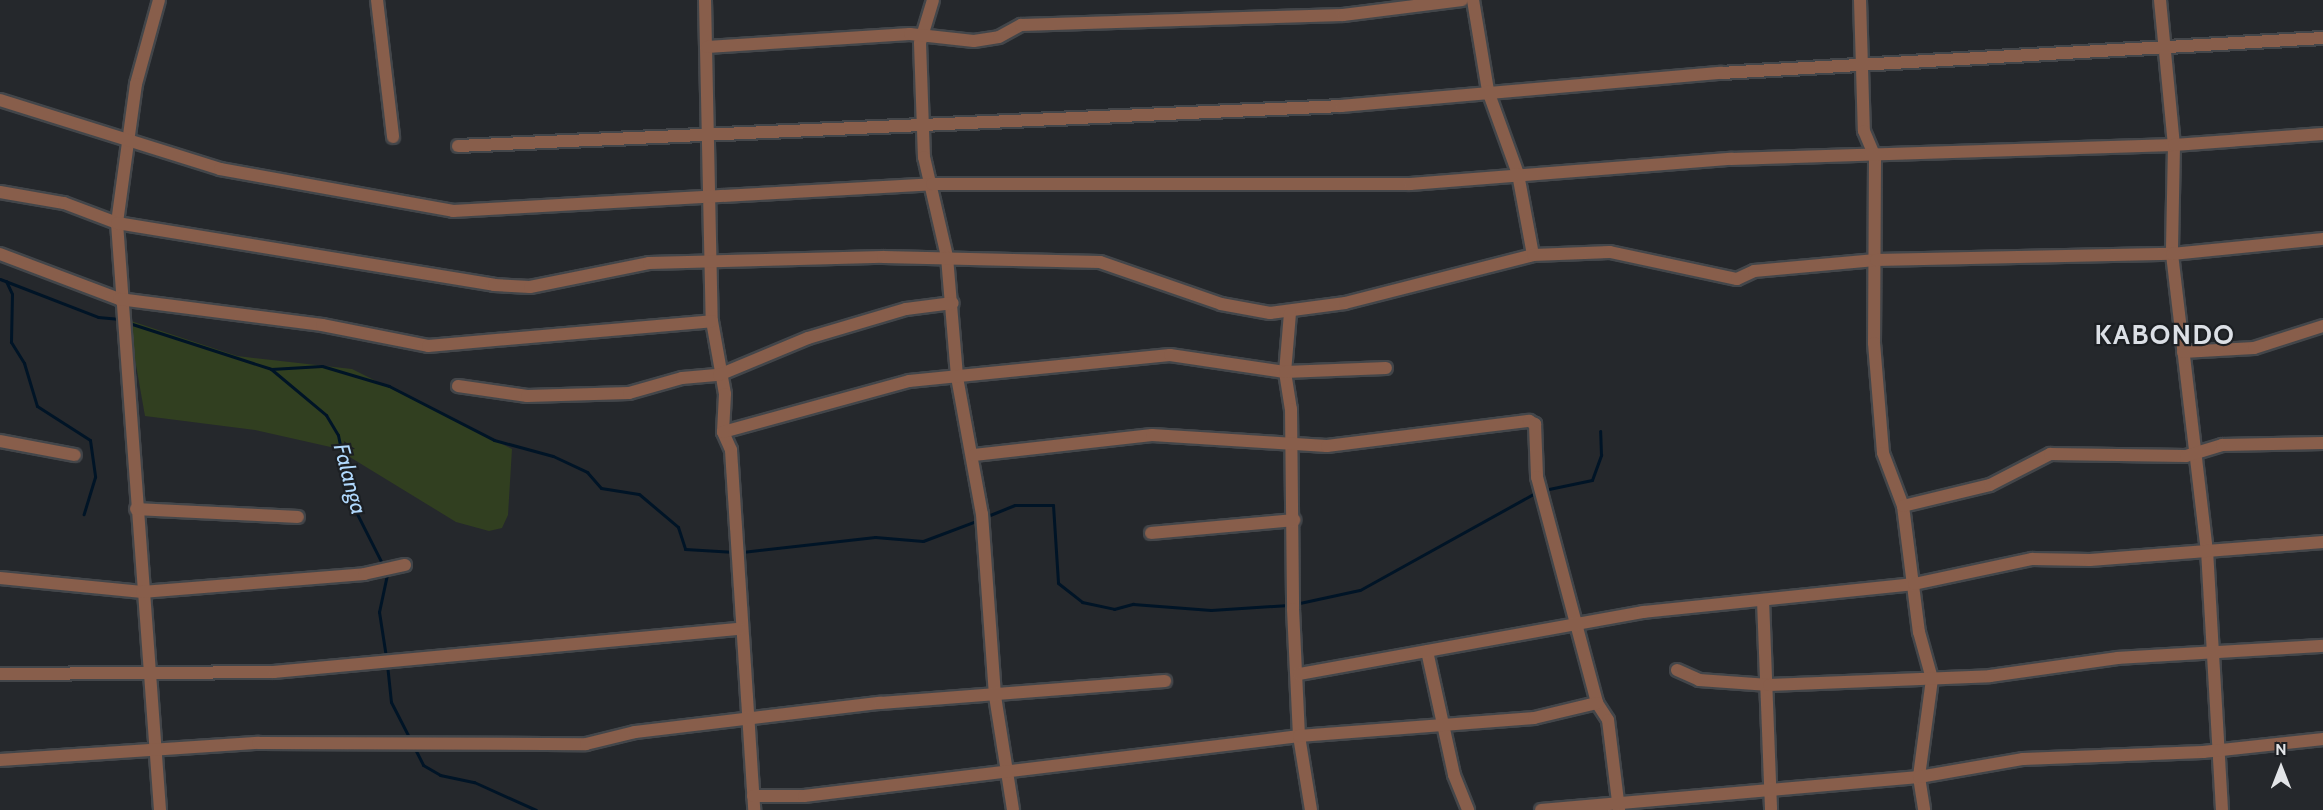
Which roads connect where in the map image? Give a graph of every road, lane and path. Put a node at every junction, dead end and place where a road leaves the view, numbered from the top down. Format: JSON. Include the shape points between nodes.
{"nodes":[{"id":1,"x":159,"y":0,"type":"edge"},
{"id":2,"x":377,"y":0,"type":"edge"},
{"id":3,"x":705,"y":0,"type":"edge"},
{"id":4,"x":933,"y":0,"type":"edge"},
{"id":5,"x":1462,"y":0,"type":"edge"},
{"id":6,"x":1473,"y":0,"type":"edge"},
{"id":7,"x":1860,"y":0,"type":"edge"},
{"id":8,"x":2160,"y":0,"type":"edge"},
{"id":9,"x":918,"y":37,"type":"junction"},
{"id":10,"x":2323,"y":38,"type":"edge"},
{"id":11,"x":707,"y":47,"type":"junction"},
{"id":12,"x":2165,"y":50,"type":"junction"},
{"id":13,"x":1861,"y":67,"type":"junction"},
{"id":14,"x":1488,"y":91,"type":"junction"},
{"id":15,"x":0,"y":100,"type":"edge"},
{"id":16,"x":924,"y":129,"type":"junction"},
{"id":17,"x":709,"y":132,"type":"junction"},
{"id":18,"x":2323,"y":134,"type":"edge"},
{"id":19,"x":393,"y":137,"type":"dead end"},
{"id":20,"x":126,"y":144,"type":"junction"},
{"id":21,"x":2174,"y":145,"type":"junction"},
{"id":22,"x":458,"y":146,"type":"dead end"},
{"id":23,"x":1875,"y":157,"type":"junction"},
{"id":24,"x":1518,"y":174,"type":"junction"},
{"id":25,"x":932,"y":184,"type":"junction"},
{"id":26,"x":0,"y":192,"type":"edge"},
{"id":27,"x":709,"y":197,"type":"junction"},
{"id":28,"x":117,"y":223,"type":"junction"},
{"id":29,"x":2323,"y":239,"type":"edge"},
{"id":30,"x":0,"y":254,"type":"edge"},
{"id":31,"x":2172,"y":254,"type":"junction"},
{"id":32,"x":1533,"y":255,"type":"junction"},
{"id":33,"x":947,"y":257,"type":"junction"},
{"id":34,"x":1876,"y":260,"type":"junction"},
{"id":35,"x":713,"y":262,"type":"junction"},
{"id":36,"x":953,"y":303,"type":"junction"},
{"id":37,"x":119,"y":304,"type":"junction"},
{"id":38,"x":1290,"y":313,"type":"junction"},
{"id":39,"x":712,"y":321,"type":"junction"},
{"id":40,"x":2323,"y":326,"type":"edge"},
{"id":41,"x":2183,"y":352,"type":"junction"},
{"id":42,"x":1386,"y":368,"type":"dead end"},
{"id":43,"x":1285,"y":372,"type":"junction"},
{"id":44,"x":719,"y":375,"type":"junction"},
{"id":45,"x":957,"y":377,"type":"junction"},
{"id":46,"x":458,"y":386,"type":"dead end"},
{"id":47,"x":723,"y":432,"type":"junction"},
{"id":48,"x":0,"y":441,"type":"edge"},
{"id":49,"x":2323,"y":443,"type":"edge"},
{"id":50,"x":1289,"y":445,"type":"junction"},
{"id":51,"x":75,"y":455,"type":"dead end"},
{"id":52,"x":974,"y":455,"type":"junction"},
{"id":53,"x":2192,"y":455,"type":"junction"},
{"id":54,"x":1903,"y":506,"type":"junction"},
{"id":55,"x":136,"y":509,"type":"junction"},
{"id":56,"x":298,"y":518,"type":"dead end"},
{"id":57,"x":1294,"y":520,"type":"junction"},
{"id":58,"x":1151,"y":533,"type":"dead end"},
{"id":59,"x":2323,"y":542,"type":"edge"},
{"id":60,"x":2207,"y":550,"type":"junction"},
{"id":61,"x":405,"y":565,"type":"dead end"},
{"id":62,"x":0,"y":578,"type":"edge"},
{"id":63,"x":1914,"y":584,"type":"junction"},
{"id":64,"x":142,"y":592,"type":"junction"},
{"id":65,"x":1763,"y":600,"type":"junction"},
{"id":66,"x":1580,"y":625,"type":"junction"},
{"id":67,"x":739,"y":629,"type":"junction"},
{"id":68,"x":2323,"y":646,"type":"edge"},
{"id":69,"x":1427,"y":651,"type":"junction"},
{"id":70,"x":2211,"y":655,"type":"junction"},
{"id":71,"x":1677,"y":670,"type":"dead end"},
{"id":72,"x":148,"y":672,"type":"junction"},
{"id":73,"x":0,"y":674,"type":"edge"},
{"id":74,"x":1299,"y":674,"type":"junction"},
{"id":75,"x":1932,"y":679,"type":"junction"},
{"id":76,"x":1165,"y":681,"type":"dead end"},
{"id":77,"x":1769,"y":685,"type":"junction"},
{"id":78,"x":995,"y":696,"type":"junction"},
{"id":79,"x":1597,"y":703,"type":"junction"},
{"id":80,"x":747,"y":722,"type":"junction"},
{"id":81,"x":1446,"y":727,"type":"junction"},
{"id":82,"x":1299,"y":736,"type":"junction"},
{"id":83,"x":2323,"y":739,"type":"edge"},
{"id":84,"x":152,"y":748,"type":"junction"},
{"id":85,"x":2218,"y":749,"type":"junction"},
{"id":86,"x":0,"y":759,"type":"edge"},
{"id":87,"x":1008,"y":767,"type":"junction"},
{"id":88,"x":1919,"y":777,"type":"junction"},
{"id":89,"x":1770,"y":790,"type":"junction"},
{"id":90,"x":753,"y":796,"type":"junction"},
{"id":91,"x":1619,"y":806,"type":"edge"},
{"id":92,"x":160,"y":810,"type":"edge"},
{"id":93,"x":754,"y":810,"type":"edge"},
{"id":94,"x":1013,"y":810,"type":"edge"},
{"id":95,"x":1311,"y":810,"type":"edge"},
{"id":96,"x":1468,"y":810,"type":"edge"},
{"id":97,"x":1541,"y":810,"type":"edge"},
{"id":98,"x":1771,"y":810,"type":"edge"},
{"id":99,"x":1924,"y":810,"type":"edge"},
{"id":100,"x":2222,"y":810,"type":"edge"}],
"edges":[{"from":1,"to":20,"type":"street"},
{"from":2,"to":19,"type":"street"},
{"from":3,"to":11,"type":"street"},
{"from":4,"to":9,"type":"street"},
{"from":5,"to":9,"type":"street","via":[[1343,15],[1021,25],[999,37],[974,41]]},
{"from":6,"to":14,"type":"street"},
{"from":7,"to":13,"type":"street"},
{"from":8,"to":12,"type":"street"},
{"from":9,"to":11,"type":"street"},
{"from":9,"to":16,"type":"street"},
{"from":10,"to":12,"type":"street"},
{"from":11,"to":17,"type":"street"},
{"from":12,"to":13,"type":"street"},
{"from":12,"to":21,"type":"street"},
{"from":13,"to":14,"type":"street"},
{"from":13,"to":23,"type":"street","via":[[1864,131]]},
{"from":14,"to":16,"type":"street","via":[[1341,106]]},
{"from":14,"to":24,"type":"street"},
{"from":15,"to":20,"type":"street"},
{"from":16,"to":17,"type":"street"},
{"from":16,"to":25,"type":"street"},
{"from":17,"to":22,"type":"street"},
{"from":17,"to":27,"type":"street"},
{"from":18,"to":21,"type":"street"},
{"from":20,"to":27,"type":"street","via":[[180,153],[220,169],[453,212]]},
{"from":20,"to":28,"type":"street"},
{"from":21,"to":23,"type":"street"},
{"from":21,"to":31,"type":"street"},
{"from":23,"to":24,"type":"street","via":[[1731,159]]},
{"from":23,"to":34,"type":"street"},
{"from":24,"to":25,"type":"street","via":[[1410,184]]},
{"from":24,"to":32,"type":"street"},
{"from":25,"to":27,"type":"street"},
{"from":25,"to":33,"type":"street"},
{"from":26,"to":28,"type":"street","via":[[64,203]]},
{"from":27,"to":35,"type":"street"},
{"from":28,"to":35,"type":"street","via":[[494,285],[530,287],[649,263]]},
{"from":28,"to":37,"type":"street"},
{"from":29,"to":31,"type":"street"},
{"from":30,"to":37,"type":"street"},
{"from":31,"to":34,"type":"street"},
{"from":31,"to":41,"type":"street"},
{"from":32,"to":34,"type":"street","via":[[1610,252],[1737,279],[1754,271]]},
{"from":32,"to":38,"type":"street"},
{"from":33,"to":35,"type":"street"},
{"from":33,"to":36,"type":"street"},
{"from":33,"to":38,"type":"street","via":[[1114,263],[1221,304]]},
{"from":34,"to":54,"type":"street","via":[[1874,343],[1883,453]]},
{"from":35,"to":39,"type":"street"},
{"from":36,"to":44,"type":"street","via":[[906,309],[808,338]]},
{"from":36,"to":45,"type":"street"},
{"from":37,"to":39,"type":"street","via":[[322,326],[428,346]]},
{"from":37,"to":55,"type":"street"},
{"from":38,"to":43,"type":"street"},
{"from":39,"to":44,"type":"street"},
{"from":40,"to":41,"type":"street","via":[[2254,348]]},
{"from":41,"to":53,"type":"street"},
{"from":42,"to":43,"type":"street"},
{"from":43,"to":45,"type":"street","via":[[1170,355]]},
{"from":43,"to":50,"type":"street"},
{"from":44,"to":46,"type":"street","via":[[682,378],[608,397],[527,396]]},
{"from":44,"to":47,"type":"street","via":[[725,394]]},
{"from":45,"to":47,"type":"street","via":[[882,387]]},
{"from":45,"to":52,"type":"street"},
{"from":47,"to":67,"type":"street","via":[[731,450]]},
{"from":48,"to":51,"type":"street"},
{"from":49,"to":53,"type":"street","via":[[2222,445]]},
{"from":50,"to":52,"type":"street","via":[[1152,435]]},
{"from":50,"to":57,"type":"street"},
{"from":50,"to":66,"type":"street","via":[[1406,438],[1527,420],[1534,424],[1538,484]]},
{"from":52,"to":78,"type":"street"},
{"from":53,"to":54,"type":"street","via":[[2050,454],[1990,484]]},
{"from":53,"to":60,"type":"street"},
{"from":54,"to":63,"type":"street"},
{"from":55,"to":56,"type":"street"},
{"from":55,"to":64,"type":"street"},
{"from":57,"to":58,"type":"street"},
{"from":57,"to":74,"type":"street","via":[[1293,605]]},
{"from":59,"to":60,"type":"street"},
{"from":60,"to":63,"type":"street","via":[[2032,559]]},
{"from":60,"to":70,"type":"street"},
{"from":61,"to":64,"type":"street"},
{"from":62,"to":64,"type":"street"},
{"from":63,"to":65,"type":"street"},
{"from":63,"to":75,"type":"street"},
{"from":64,"to":72,"type":"street"},
{"from":65,"to":66,"type":"street"},
{"from":65,"to":77,"type":"street"},
{"from":66,"to":69,"type":"street"},
{"from":66,"to":79,"type":"street"},
{"from":67,"to":72,"type":"street","via":[[274,672]]},
{"from":67,"to":80,"type":"street"},
{"from":68,"to":70,"type":"street"},
{"from":69,"to":74,"type":"street"},
{"from":69,"to":81,"type":"street"},
{"from":70,"to":75,"type":"street","via":[[2118,658]]},
{"from":70,"to":85,"type":"street"},
{"from":71,"to":77,"type":"street","via":[[1699,680]]},
{"from":72,"to":73,"type":"street"},
{"from":72,"to":84,"type":"street"},
{"from":74,"to":82,"type":"street"},
{"from":75,"to":77,"type":"street"},
{"from":75,"to":88,"type":"street"},
{"from":76,"to":78,"type":"street"},
{"from":77,"to":89,"type":"street"},
{"from":78,"to":80,"type":"street","via":[[880,703]]},
{"from":78,"to":87,"type":"street"},
{"from":79,"to":81,"type":"street","via":[[1534,718]]},
{"from":79,"to":91,"type":"street","via":[[1608,720]]},
{"from":80,"to":84,"type":"street","via":[[635,732],[585,744]]},
{"from":80,"to":90,"type":"street"},
{"from":81,"to":82,"type":"street"},
{"from":81,"to":96,"type":"street","via":[[1454,776]]},
{"from":82,"to":87,"type":"street"},
{"from":82,"to":95,"type":"street"},
{"from":83,"to":85,"type":"street"},
{"from":84,"to":86,"type":"street"},
{"from":84,"to":92,"type":"street"},
{"from":85,"to":88,"type":"street","via":[[2023,759]]},
{"from":85,"to":100,"type":"street"},
{"from":87,"to":90,"type":"street","via":[[804,796]]},
{"from":87,"to":94,"type":"street"},
{"from":88,"to":89,"type":"street"},
{"from":88,"to":99,"type":"street"},
{"from":89,"to":91,"type":"street"},
{"from":89,"to":98,"type":"street"},
{"from":90,"to":93,"type":"street"},
{"from":91,"to":97,"type":"street"}]}
